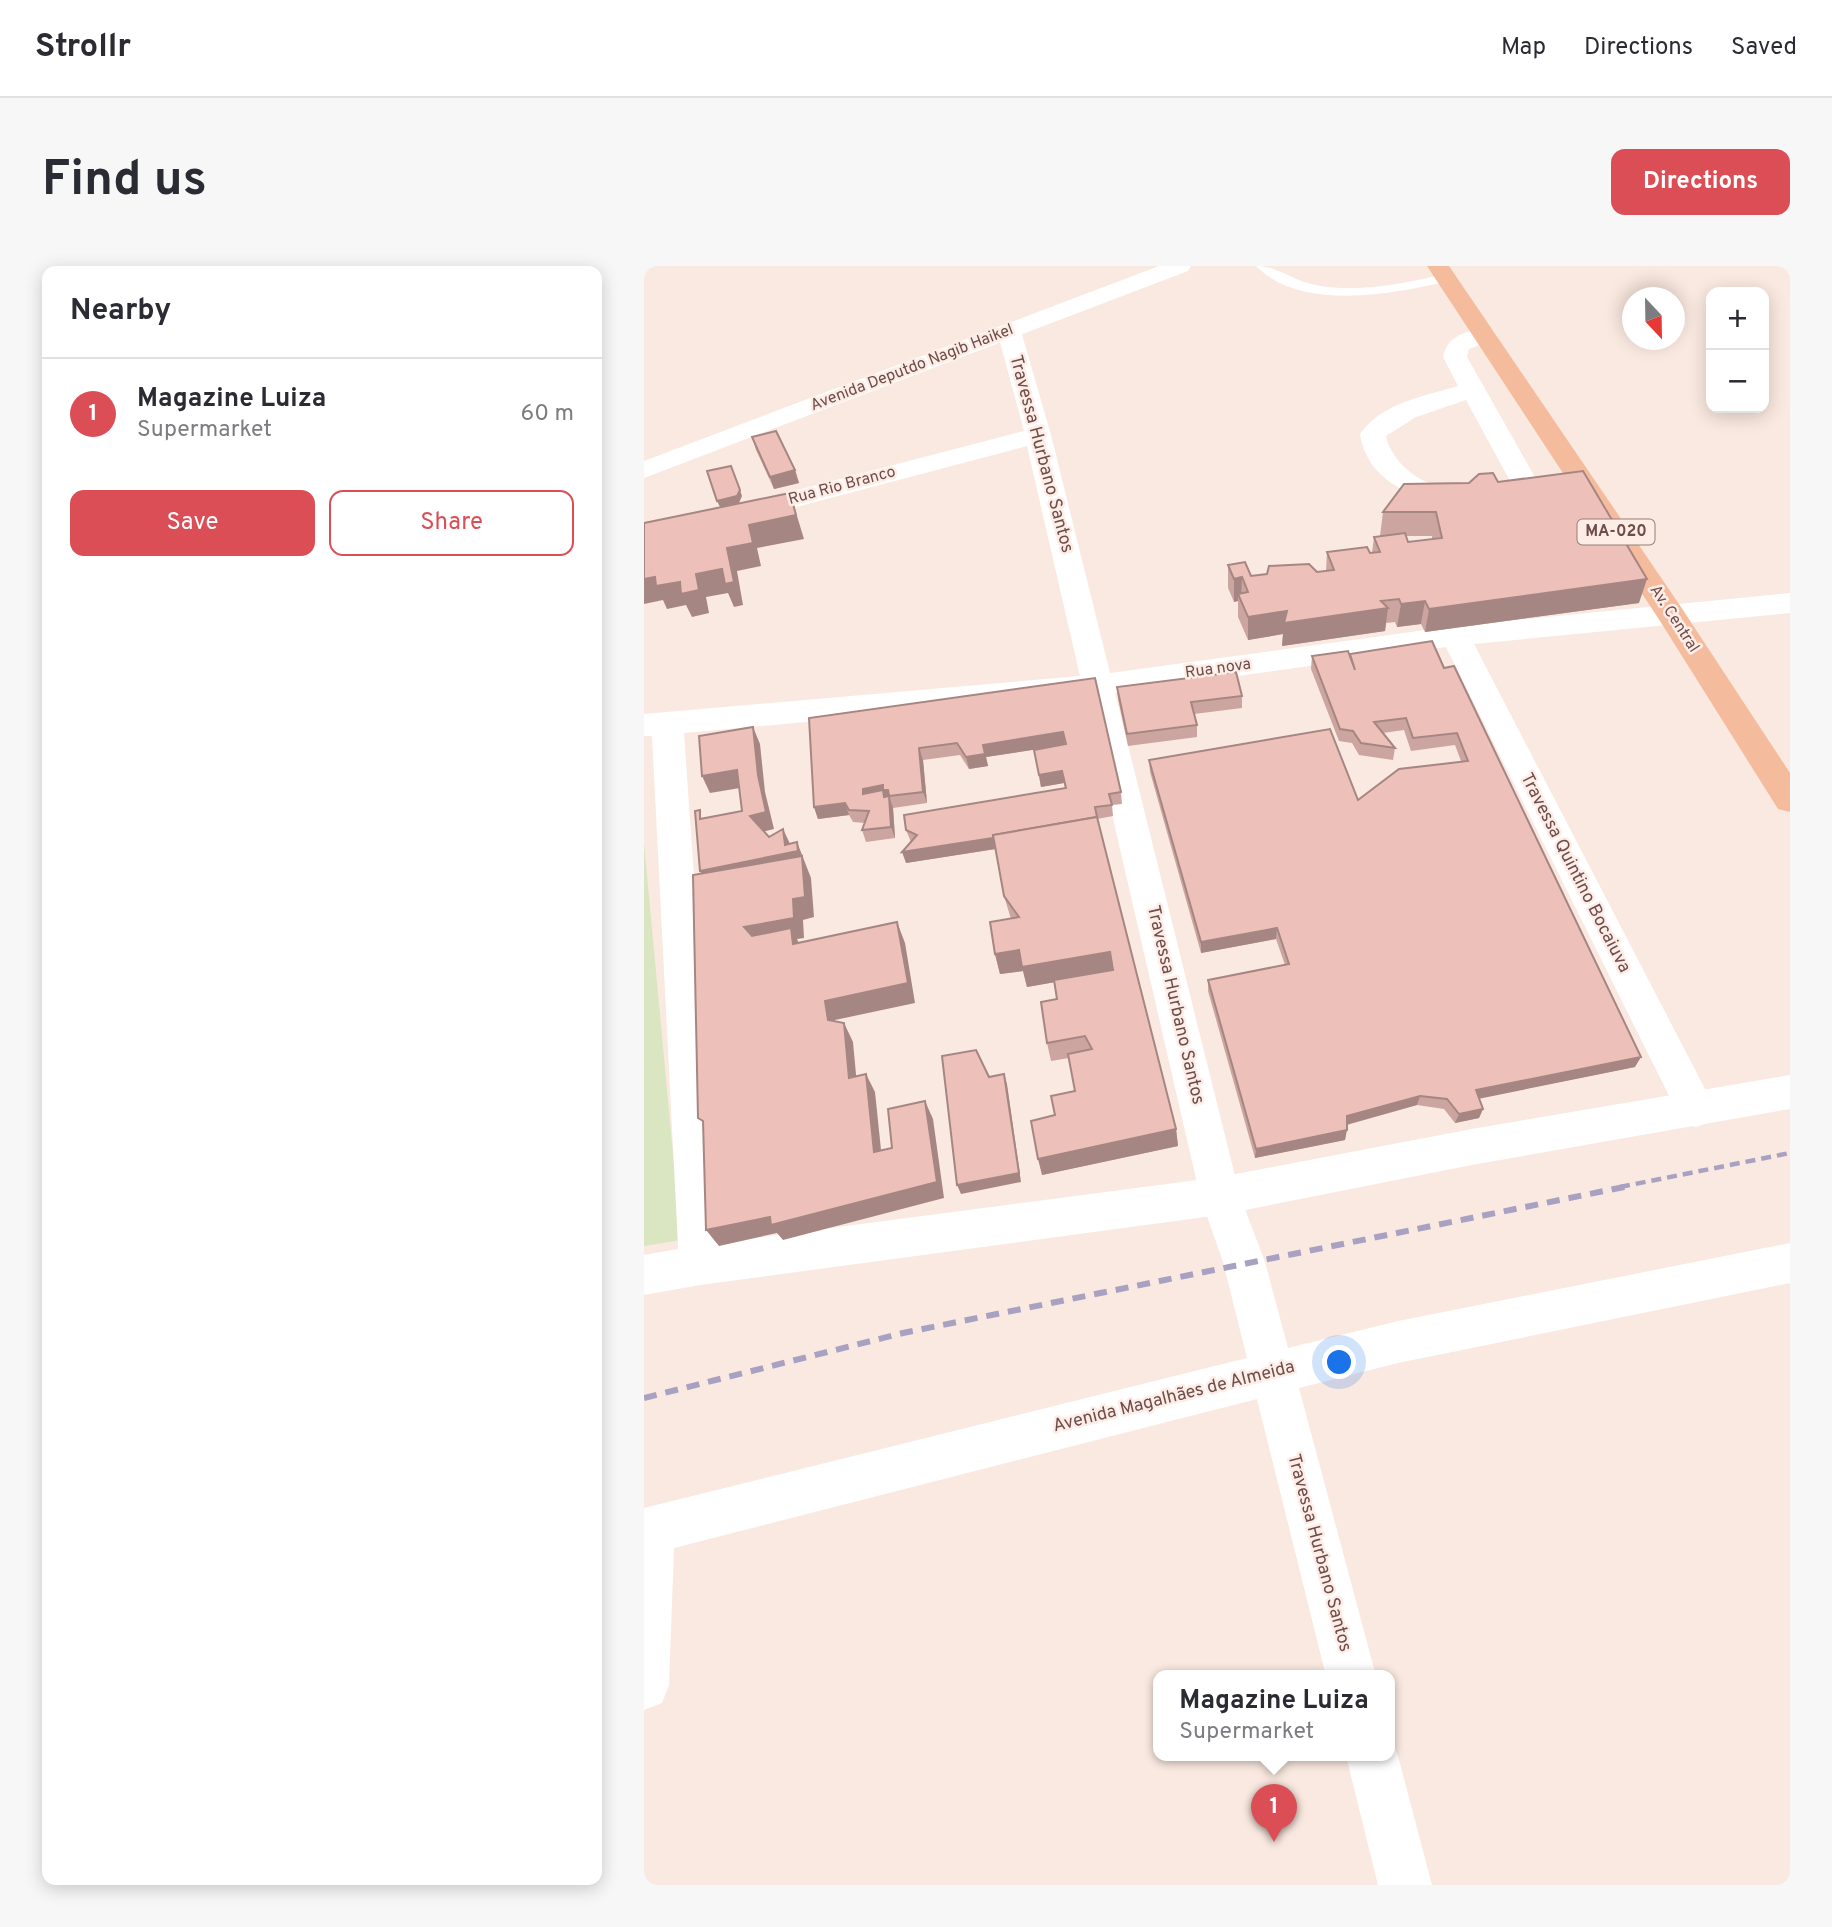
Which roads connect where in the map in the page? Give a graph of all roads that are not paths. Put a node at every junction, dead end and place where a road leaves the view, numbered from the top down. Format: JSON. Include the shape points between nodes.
{"nodes":[{"id":1,"x":1180,"y":266,"type":"edge"},
{"id":2,"x":1262,"y":266,"type":"edge"},
{"id":3,"x":1442,"y":272,"type":"edge"},
{"id":4,"x":1009,"y":331,"type":"junction"},
{"id":5,"x":1484,"y":335,"type":"junction"},
{"id":6,"x":1474,"y":389,"type":"junction"},
{"id":7,"x":1038,"y":435,"type":"junction"},
{"id":8,"x":644,"y":470,"type":"edge"},
{"id":9,"x":1583,"y":483,"type":"junction"},
{"id":10,"x":1525,"y":486,"type":"junction"},
{"id":11,"x":644,"y":533,"type":"edge"},
{"id":12,"x":1790,"y":603,"type":"edge"},
{"id":13,"x":1671,"y":614,"type":"junction"},
{"id":14,"x":1455,"y":636,"type":"junction"},
{"id":15,"x":1099,"y":685,"type":"junction"},
{"id":16,"x":655,"y":723,"type":"edge"},
{"id":17,"x":1790,"y":800,"type":"edge"},
{"id":18,"x":1790,"y":1092,"type":"edge"},
{"id":19,"x":1696,"y":1110,"type":"junction"},
{"id":20,"x":1220,"y":1196,"type":"junction"},
{"id":21,"x":1790,"y":1263,"type":"edge"},
{"id":22,"x":700,"y":1265,"type":"junction"},
{"id":23,"x":644,"y":1275,"type":"edge"},
{"id":24,"x":1272,"y":1372,"type":"junction"},
{"id":25,"x":647,"y":1531,"type":"edge"},
{"id":26,"x":1349,"y":1670,"type":"edge"},
{"id":27,"x":644,"y":1685,"type":"edge"},
{"id":28,"x":1373,"y":1761,"type":"edge"},
{"id":29,"x":1405,"y":1885,"type":"edge"}],
"edges":[{"from":1,"to":4,"type":"street","name":"Avenida Deputdo Nagib Haikel"},
{"from":2,"to":3,"type":"lane","via":[[1277,277],[1315,290],[1359,292]]},
{"from":3,"to":5,"type":"main road","name":"Av. Central","number":"MA-020"},
{"from":4,"to":7,"type":"street","name":"Travessa Hurbano Santos"},
{"from":4,"to":8,"type":"street","name":"Avenida Deputdo Nagib Haikel"},
{"from":5,"to":6,"type":"street","via":[[1458,345],[1456,351]]},
{"from":5,"to":9,"type":"main road","name":"Av. Central","number":"MA-020"},
{"from":6,"to":10,"type":"street"},
{"from":6,"to":10,"type":"street","via":[[1382,424],[1373,434],[1378,453],[1425,491]]},
{"from":7,"to":11,"type":"street","name":"Rua Rio Branco","via":[[727,516]]},
{"from":7,"to":15,"type":"street","name":"Travessa Hurbano Santos"},
{"from":9,"to":10,"type":"street"},
{"from":9,"to":13,"type":"main road","name":"Av. Central","number":"MA-020"},
{"from":12,"to":13,"type":"street","name":"Rua nova"},
{"from":13,"to":14,"type":"street","name":"Rua nova"},
{"from":13,"to":17,"type":"main road","name":"Av. Central","number":"MA-020"},
{"from":14,"to":15,"type":"street","name":"Rua nova"},
{"from":14,"to":19,"type":"street","name":"Travessa Quintino Bocaiuva"},
{"from":15,"to":16,"type":"street","name":"Rua nova"},
{"from":15,"to":20,"type":"street","name":"Travessa Hurbano Santos"},
{"from":16,"to":22,"type":"street"},
{"from":18,"to":19,"type":"street"},
{"from":19,"to":20,"type":"street"},
{"from":20,"to":22,"type":"street"},
{"from":20,"to":24,"type":"street","name":"Travessa Hurbano Santos","via":[[1244,1262]]},
{"from":21,"to":24,"type":"street","name":"Avenida Magalhães de Almeida"},
{"from":22,"to":23,"type":"street"},
{"from":24,"to":25,"type":"street","name":"Avenida Magalhães de Almeida"},
{"from":24,"to":26,"type":"street","name":"Travessa Hurbano Santos"},
{"from":25,"to":27,"type":"street"},
{"from":28,"to":29,"type":"street"}]}
